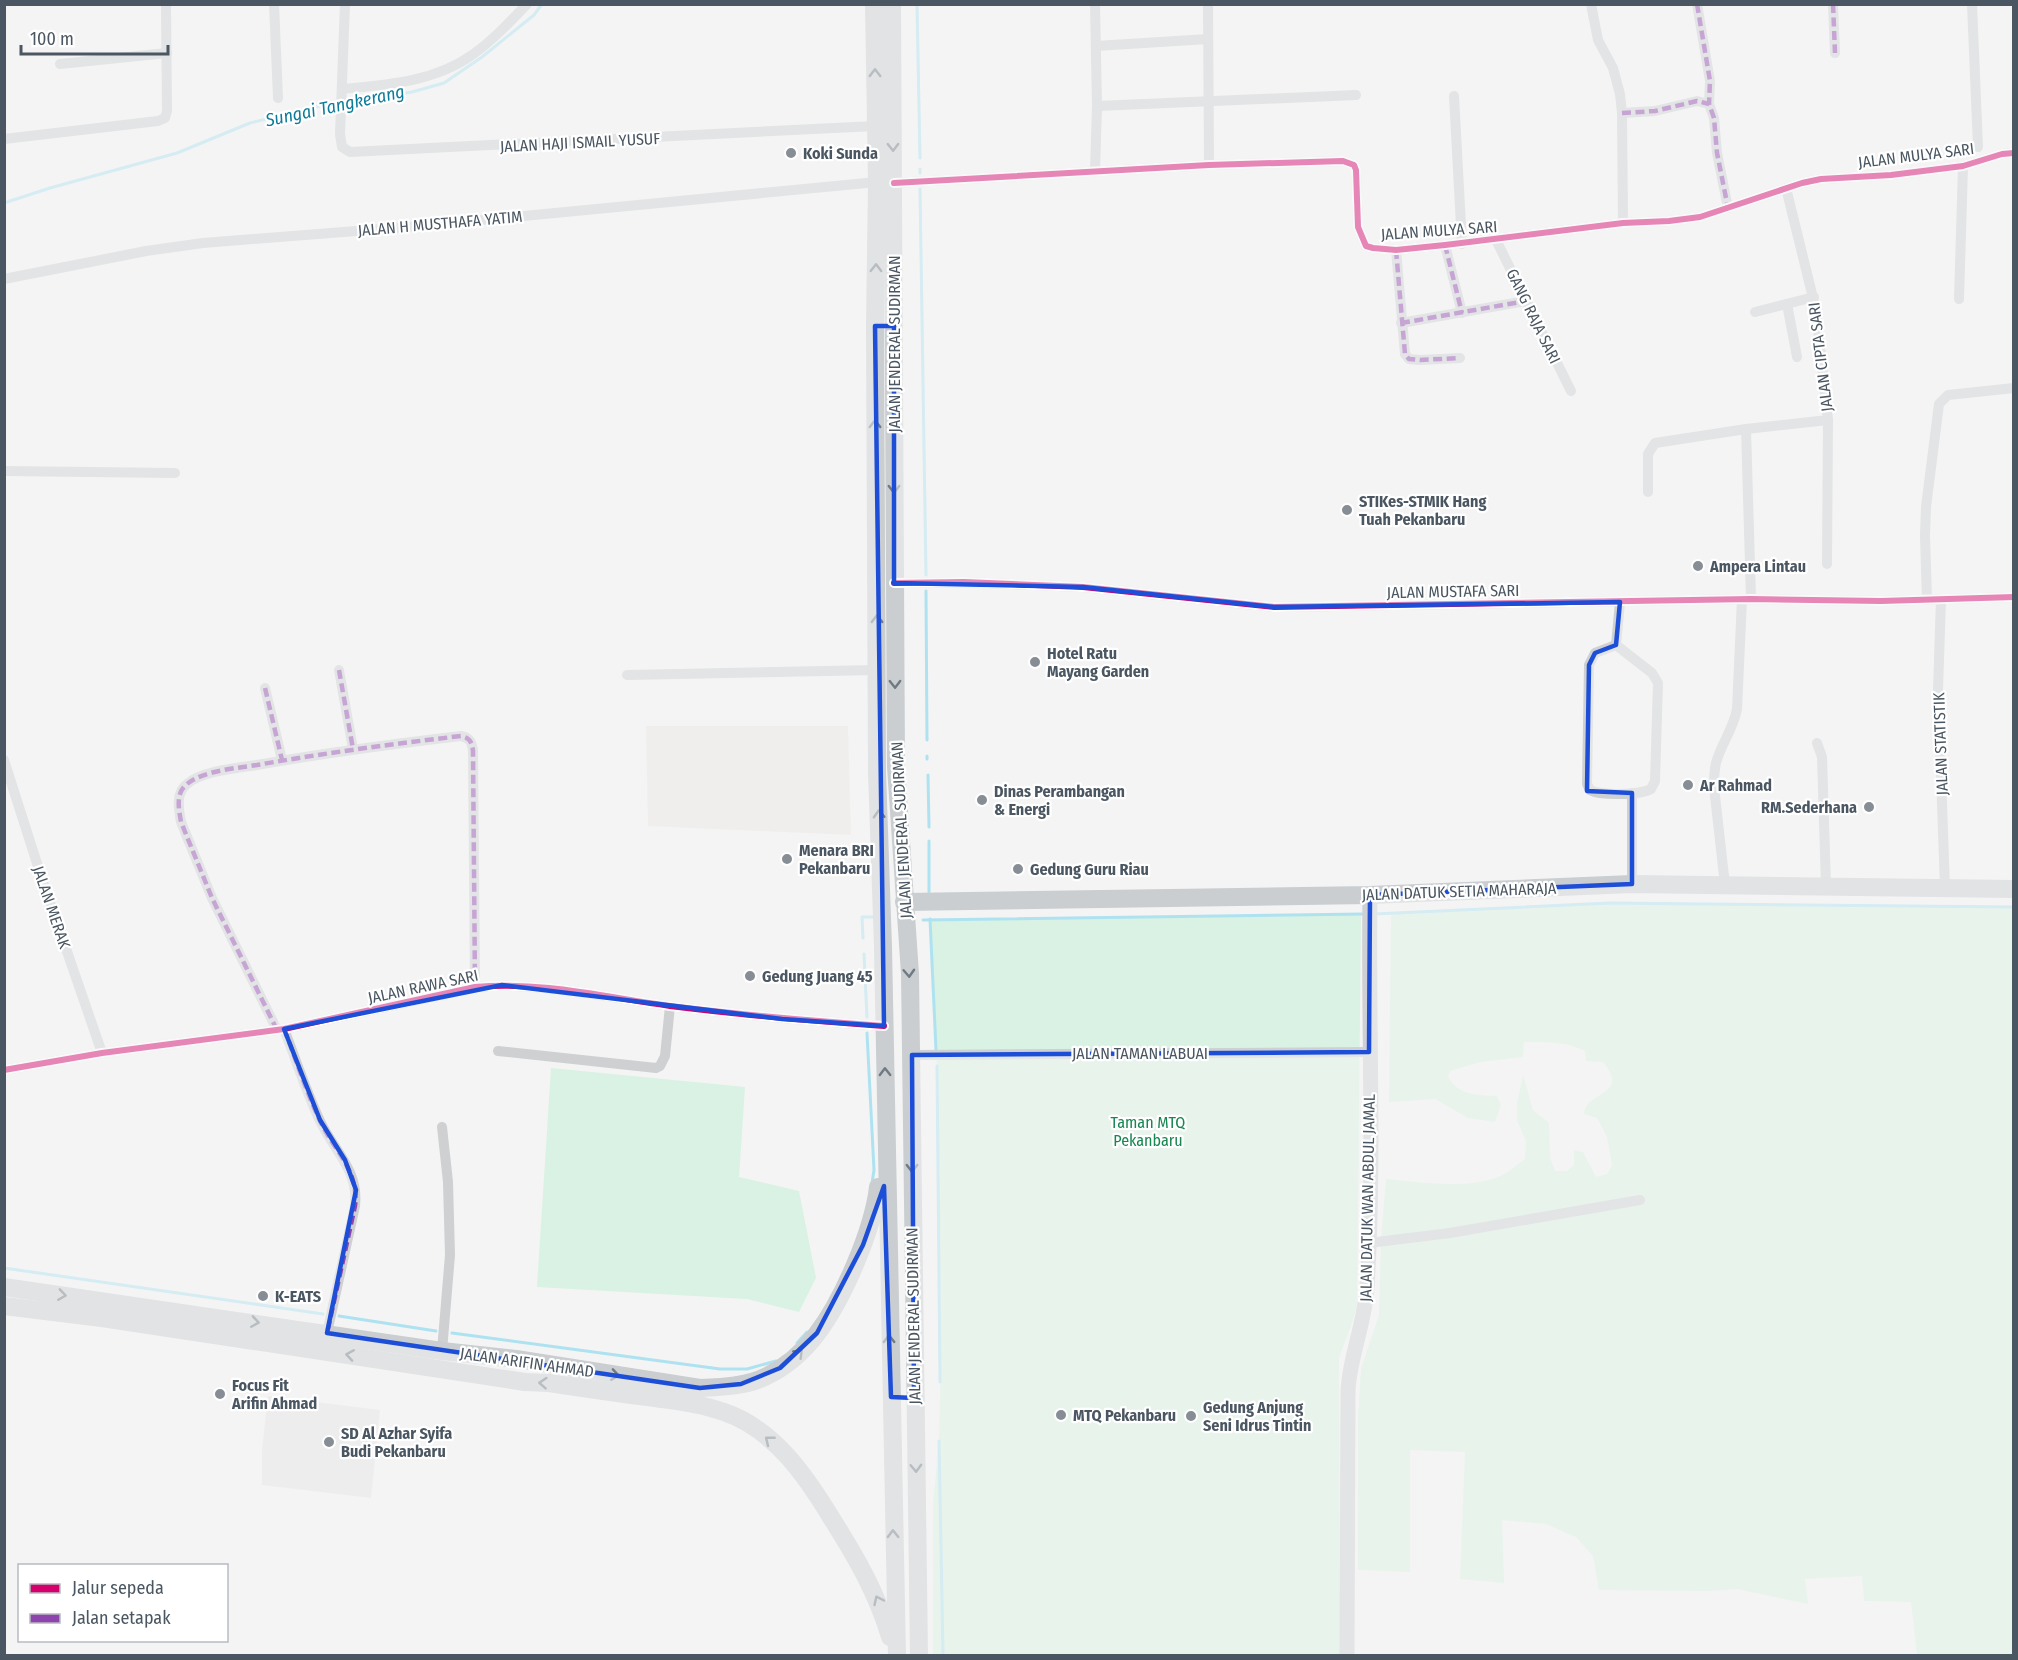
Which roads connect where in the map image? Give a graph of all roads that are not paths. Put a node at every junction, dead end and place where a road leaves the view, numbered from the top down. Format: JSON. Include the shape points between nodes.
{"nodes":[{"id":1,"x":166,"y":4,"type":"edge"},
{"id":2,"x":274,"y":4,"type":"edge"},
{"id":3,"x":345,"y":4,"type":"edge"},
{"id":4,"x":527,"y":4,"type":"edge"},
{"id":5,"x":874,"y":4,"type":"edge"},
{"id":6,"x":892,"y":4,"type":"edge"},
{"id":7,"x":1095,"y":4,"type":"edge"},
{"id":8,"x":1208,"y":4,"type":"edge"},
{"id":9,"x":1590,"y":4,"type":"edge"},
{"id":10,"x":1697,"y":4,"type":"edge"},
{"id":11,"x":1833,"y":4,"type":"edge"},
{"id":12,"x":1972,"y":4,"type":"edge"},
{"id":13,"x":1209,"y":39,"type":"junction"},
{"id":14,"x":1096,"y":46,"type":"junction"},
{"id":15,"x":1835,"y":52,"type":"dead end"},
{"id":16,"x":167,"y":53,"type":"junction"},
{"id":17,"x":60,"y":64,"type":"dead end"},
{"id":18,"x":342,"y":90,"type":"junction"},
{"id":19,"x":1356,"y":95,"type":"dead end"},
{"id":20,"x":1454,"y":96,"type":"dead end"},
{"id":21,"x":278,"y":98,"type":"dead end"},
{"id":22,"x":1210,"y":101,"type":"junction"},
{"id":23,"x":1709,"y":104,"type":"junction"},
{"id":24,"x":1097,"y":106,"type":"junction"},
{"id":25,"x":1622,"y":113,"type":"junction"},
{"id":26,"x":875,"y":126,"type":"junction"},
{"id":27,"x":4,"y":139,"type":"edge"},
{"id":28,"x":1978,"y":147,"type":"dead end"},
{"id":29,"x":2013,"y":153,"type":"edge"},
{"id":30,"x":1209,"y":165,"type":"junction"},
{"id":31,"x":1963,"y":166,"type":"junction"},
{"id":32,"x":1095,"y":171,"type":"junction"},
{"id":33,"x":886,"y":182,"type":"junction"},
{"id":34,"x":1785,"y":188,"type":"junction"},
{"id":35,"x":1728,"y":208,"type":"junction"},
{"id":36,"x":1623,"y":223,"type":"junction"},
{"id":37,"x":1496,"y":240,"type":"junction"},
{"id":38,"x":1462,"y":244,"type":"junction"},
{"id":39,"x":1445,"y":246,"type":"junction"},
{"id":40,"x":1396,"y":250,"type":"junction"},
{"id":41,"x":4,"y":279,"type":"edge"},
{"id":42,"x":1814,"y":297,"type":"junction"},
{"id":43,"x":1959,"y":299,"type":"dead end"},
{"id":44,"x":1526,"y":301,"type":"junction"},
{"id":45,"x":1787,"y":304,"type":"junction"},
{"id":46,"x":1755,"y":312,"type":"dead end"},
{"id":47,"x":1462,"y":313,"type":"junction"},
{"id":48,"x":1401,"y":323,"type":"junction"},
{"id":49,"x":875,"y":326,"type":"junction"},
{"id":50,"x":894,"y":326,"type":"junction"},
{"id":51,"x":1797,"y":357,"type":"dead end"},
{"id":52,"x":1460,"y":358,"type":"dead end"},
{"id":53,"x":2013,"y":388,"type":"edge"},
{"id":54,"x":1570,"y":392,"type":"dead end"},
{"id":55,"x":1828,"y":420,"type":"junction"},
{"id":56,"x":1746,"y":429,"type":"junction"},
{"id":57,"x":4,"y":471,"type":"edge"},
{"id":58,"x":175,"y":473,"type":"dead end"},
{"id":59,"x":1648,"y":492,"type":"dead end"},
{"id":60,"x":1827,"y":564,"type":"dead end"},
{"id":61,"x":894,"y":584,"type":"junction"},
{"id":62,"x":2013,"y":597,"type":"edge"},
{"id":63,"x":1747,"y":599,"type":"junction"},
{"id":64,"x":1941,"y":599,"type":"junction"},
{"id":65,"x":1927,"y":600,"type":"junction"},
{"id":66,"x":1620,"y":602,"type":"junction"},
{"id":67,"x":1616,"y":645,"type":"junction"},
{"id":68,"x":339,"y":670,"type":"dead end"},
{"id":69,"x":877,"y":670,"type":"junction"},
{"id":70,"x":627,"y":675,"type":"dead end"},
{"id":71,"x":265,"y":688,"type":"dead end"},
{"id":72,"x":1817,"y":743,"type":"dead end"},
{"id":73,"x":352,"y":749,"type":"junction"},
{"id":74,"x":4,"y":760,"type":"edge"},
{"id":75,"x":282,"y":760,"type":"junction"},
{"id":76,"x":1632,"y":793,"type":"junction"},
{"id":77,"x":1632,"y":884,"type":"junction"},
{"id":78,"x":1725,"y":885,"type":"junction"},
{"id":79,"x":1826,"y":886,"type":"junction"},
{"id":80,"x":1945,"y":888,"type":"junction"},
{"id":81,"x":2013,"y":889,"type":"edge"},
{"id":82,"x":904,"y":902,"type":"junction"},
{"id":83,"x":1370,"y":908,"type":"junction"},
{"id":84,"x":475,"y":987,"type":"junction"},
{"id":85,"x":670,"y":1006,"type":"junction"},
{"id":86,"x":884,"y":1026,"type":"junction"},
{"id":87,"x":281,"y":1030,"type":"junction"},
{"id":88,"x":498,"y":1051,"type":"dead end"},
{"id":89,"x":1369,"y":1052,"type":"junction"},
{"id":90,"x":102,"y":1053,"type":"junction"},
{"id":91,"x":912,"y":1055,"type":"junction"},
{"id":92,"x":4,"y":1070,"type":"edge"},
{"id":93,"x":442,"y":1127,"type":"dead end"},
{"id":94,"x":886,"y":1130,"type":"junction"},
{"id":95,"x":1640,"y":1200,"type":"dead end"},
{"id":96,"x":1369,"y":1243,"type":"junction"},
{"id":97,"x":4,"y":1287,"type":"edge"},
{"id":98,"x":4,"y":1306,"type":"edge"},
{"id":99,"x":175,"y":1320,"type":"junction"},
{"id":100,"x":327,"y":1333,"type":"junction"},
{"id":101,"x":442,"y":1351,"type":"junction"},
{"id":102,"x":891,"y":1397,"type":"junction"},
{"id":103,"x":914,"y":1398,"type":"junction"},
{"id":104,"x":892,"y":1431,"type":"junction"},
{"id":105,"x":915,"y":1431,"type":"junction"},
{"id":106,"x":897,"y":1656,"type":"edge"},
{"id":107,"x":919,"y":1656,"type":"edge"},
{"id":108,"x":1347,"y":1656,"type":"edge"}],
"edges":[{"from":1,"to":16,"type":"street"},
{"from":2,"to":21,"type":"street"},
{"from":3,"to":18,"type":"street","name":"JALAN HAJI ISMAIL YUSUF"},
{"from":4,"to":18,"type":"street","via":[[472,55],[439,72],[394,84]]},
{"from":26,"to":5,"type":"main road","name":"JALAN JENDERAL SUDIRMAN","one_way":true},
{"from":6,"to":33,"type":"main road","name":"JALAN JENDERAL SUDIRMAN","one_way":true},
{"from":7,"to":14,"type":"street"},
{"from":8,"to":13,"type":"street"},
{"from":9,"to":25,"type":"street","via":[[1598,40],[1617,80]]},
{"from":10,"to":23,"type":"street","via":[[1710,81]]},
{"from":11,"to":15,"type":"street"},
{"from":12,"to":28,"type":"street"},
{"from":13,"to":14,"type":"street"},
{"from":13,"to":22,"type":"street"},
{"from":14,"to":24,"type":"street"},
{"from":16,"to":17,"type":"street"},
{"from":16,"to":27,"type":"street","via":[[167,111],[162,120]]},
{"from":18,"to":26,"type":"street","name":"JALAN HAJI ISMAIL YUSUF","via":[[342,147],[356,153]]},
{"from":19,"to":22,"type":"street"},
{"from":20,"to":38,"type":"street"},
{"from":22,"to":24,"type":"street"},
{"from":22,"to":30,"type":"street"},
{"from":23,"to":25,"type":"street","via":[[1697,101],[1655,111]]},
{"from":23,"to":35,"type":"street"},
{"from":24,"to":32,"type":"street"},
{"from":25,"to":36,"type":"street"},
{"from":26,"to":33,"type":"main road","name":"JALAN JENDERAL SUDIRMAN"},
{"from":29,"to":31,"type":"street","name":"JALAN MULYA SARI"},
{"from":30,"to":32,"type":"street","name":"JALAN MULYA SARI"},
{"from":30,"to":40,"type":"street","name":"JALAN MULYA SARI","via":[[1348,162],[1356,170],[1361,238],[1372,249]]},
{"from":31,"to":34,"type":"street","name":"JALAN MULYA SARI","via":[[1821,179]]},
{"from":31,"to":43,"type":"street"},
{"from":32,"to":33,"type":"street","name":"JALAN MULYA SARI"},
{"from":33,"to":41,"type":"street","name":"JALAN H MUSTHAFA YATIM","via":[[203,243]]},
{"from":49,"to":33,"type":"main road","name":"JALAN JENDERAL SUDIRMAN","one_way":true},
{"from":33,"to":50,"type":"main road","name":"JALAN JENDERAL SUDIRMAN"},
{"from":34,"to":35,"type":"street","name":"JALAN MULYA SARI"},
{"from":34,"to":42,"type":"street","name":"JALAN CIPTA SARI"},
{"from":35,"to":36,"type":"street","name":"JALAN MULYA SARI","via":[[1700,217]]},
{"from":36,"to":37,"type":"street","name":"JALAN MULYA SARI"},
{"from":37,"to":38,"type":"street","name":"JALAN MULYA SARI"},
{"from":37,"to":44,"type":"street","name":"GANG RAJA SARI"},
{"from":38,"to":39,"type":"street","name":"JALAN MULYA SARI"},
{"from":39,"to":40,"type":"street","name":"JALAN MULYA SARI"},
{"from":39,"to":47,"type":"street"},
{"from":40,"to":48,"type":"street"},
{"from":42,"to":45,"type":"street"},
{"from":42,"to":55,"type":"street","name":"JALAN CIPTA SARI"},
{"from":44,"to":47,"type":"street"},
{"from":44,"to":54,"type":"street","name":"GANG RAJA SARI"},
{"from":45,"to":46,"type":"street"},
{"from":45,"to":51,"type":"street"},
{"from":47,"to":48,"type":"street"},
{"from":48,"to":52,"type":"street","via":[[1403,346],[1409,359]]},
{"from":49,"to":50,"type":"main road"},
{"from":69,"to":49,"type":"main road","name":"JALAN JENDERAL SUDIRMAN","one_way":true},
{"from":50,"to":61,"type":"main road","name":"JALAN JENDERAL SUDIRMAN","one_way":true},
{"from":53,"to":65,"type":"street","via":[[1948,395],[1939,404],[1926,507]]},
{"from":55,"to":56,"type":"street","name":"JALAN CIPTA SARI"},
{"from":55,"to":60,"type":"street"},
{"from":56,"to":59,"type":"street","name":"JALAN CIPTA SARI","via":[[1655,443],[1648,454]]},
{"from":56,"to":63,"type":"street"},
{"from":57,"to":58,"type":"street"},
{"from":61,"to":66,"type":"street","name":"JALAN MUSTAFA SARI","via":[[964,582],[1083,587],[1274,607]]},
{"from":61,"to":82,"type":"main road","name":"JALAN JENDERAL SUDIRMAN","one_way":true,"via":[[896,767]]},
{"from":62,"to":64,"type":"street","name":"JALAN MUSTAFA SARI"},
{"from":63,"to":65,"type":"street","name":"JALAN MUSTAFA SARI"},
{"from":63,"to":66,"type":"street","name":"JALAN MUSTAFA SARI"},
{"from":63,"to":78,"type":"street","via":[[1737,709],[1714,774]]},
{"from":64,"to":65,"type":"street","name":"JALAN MUSTAFA SARI"},
{"from":64,"to":80,"type":"street","name":"JALAN STATISTIK","via":[[1938,690]]},
{"from":66,"to":67,"type":"street"},
{"from":67,"to":76,"type":"street","via":[[1652,673],[1659,690],[1655,781],[1647,792]]},
{"from":67,"to":76,"type":"street","via":[[1595,653],[1589,665],[1587,784],[1599,794]]},
{"from":68,"to":73,"type":"street"},
{"from":69,"to":70,"type":"street"},
{"from":86,"to":69,"type":"main road","name":"JALAN JENDERAL SUDIRMAN","one_way":true},
{"from":71,"to":75,"type":"street"},
{"from":72,"to":79,"type":"street","via":[[1822,757]]},
{"from":73,"to":75,"type":"street"},
{"from":73,"to":84,"type":"street","via":[[461,736],[471,740]]},
{"from":74,"to":90,"type":"street","name":"JALAN MERAK"},
{"from":75,"to":87,"type":"street","via":[[198,777],[181,789],[178,809],[212,898]]},
{"from":76,"to":77,"type":"street"},
{"from":77,"to":78,"type":"main road","name":"JALAN DATUK SETIA MAHARAJA"},
{"from":77,"to":83,"type":"main road","name":"JALAN DATUK SETIA MAHARAJA"},
{"from":78,"to":79,"type":"main road","name":"JALAN DATUK SETIA MAHARAJA"},
{"from":79,"to":80,"type":"main road","name":"JALAN DATUK SETIA MAHARAJA"},
{"from":80,"to":81,"type":"main road","name":"JALAN DATUK SETIA MAHARAJA"},
{"from":82,"to":83,"type":"main road","name":"JALAN DATUK SETIA MAHARAJA"},
{"from":82,"to":91,"type":"main road","name":"JALAN JENDERAL SUDIRMAN","one_way":true},
{"from":83,"to":89,"type":"street","name":"JALAN DATUK WAN ABDUL JAMAL"},
{"from":84,"to":85,"type":"street","name":"JALAN RAWA SARI","via":[[540,987]]},
{"from":84,"to":87,"type":"street","name":"JALAN RAWA SARI"},
{"from":85,"to":86,"type":"street","name":"JALAN RAWA SARI"},
{"from":85,"to":88,"type":"street","via":[[665,1056],[656,1068]]},
{"from":94,"to":86,"type":"main road","name":"JALAN JENDERAL SUDIRMAN","one_way":true},
{"from":87,"to":90,"type":"street","name":"JALAN RAWA SARI"},
{"from":87,"to":100,"type":"street","via":[[356,1190]]},
{"from":89,"to":91,"type":"street","name":"JALAN TAMAN LABUAI"},
{"from":89,"to":96,"type":"street","name":"JALAN DATUK WAN ABDUL JAMAL"},
{"from":90,"to":92,"type":"street","name":"JALAN RAWA SARI"},
{"from":91,"to":103,"type":"main road","name":"JALAN JENDERAL SUDIRMAN","one_way":true},
{"from":93,"to":101,"type":"street","via":[[450,1255]]},
{"from":101,"to":94,"type":"main road","name":"JALAN ARIFIN AHMAD","one_way":true,"via":[[700,1388],[731,1386],[769,1375],[791,1361],[817,1333],[846,1282],[877,1200]]},
{"from":102,"to":94,"type":"main road","name":"JALAN JENDERAL SUDIRMAN","one_way":true},
{"from":95,"to":96,"type":"street"},
{"from":96,"to":108,"type":"street","name":"JALAN DATUK WAN ABDUL JAMAL","via":[[1365,1307],[1348,1383]]},
{"from":97,"to":99,"type":"main road","name":"JALAN ARIFIN AHMAD","one_way":true},
{"from":98,"to":99,"type":"main road","name":"JALAN ARIFIN AHMAD"},
{"from":99,"to":100,"type":"main road","name":"JALAN ARIFIN AHMAD","one_way":true},
{"from":106,"to":99,"type":"main road","name":"JALAN ARIFIN AHMAD","one_way":true,"via":[[869,1581],[818,1493],[783,1451],[736,1416],[695,1404],[514,1380]]},
{"from":100,"to":101,"type":"main road","name":"JALAN ARIFIN AHMAD"},
{"from":102,"to":103,"type":"main road"},
{"from":102,"to":104,"type":"main road","name":"JALAN JENDERAL SUDIRMAN"},
{"from":103,"to":105,"type":"main road","name":"JALAN JENDERAL SUDIRMAN"},
{"from":104,"to":105,"type":"main road"},
{"from":106,"to":104,"type":"main road","name":"JALAN JENDERAL SUDIRMAN","one_way":true},
{"from":105,"to":107,"type":"main road","name":"JALAN JENDERAL SUDIRMAN","one_way":true}]}
